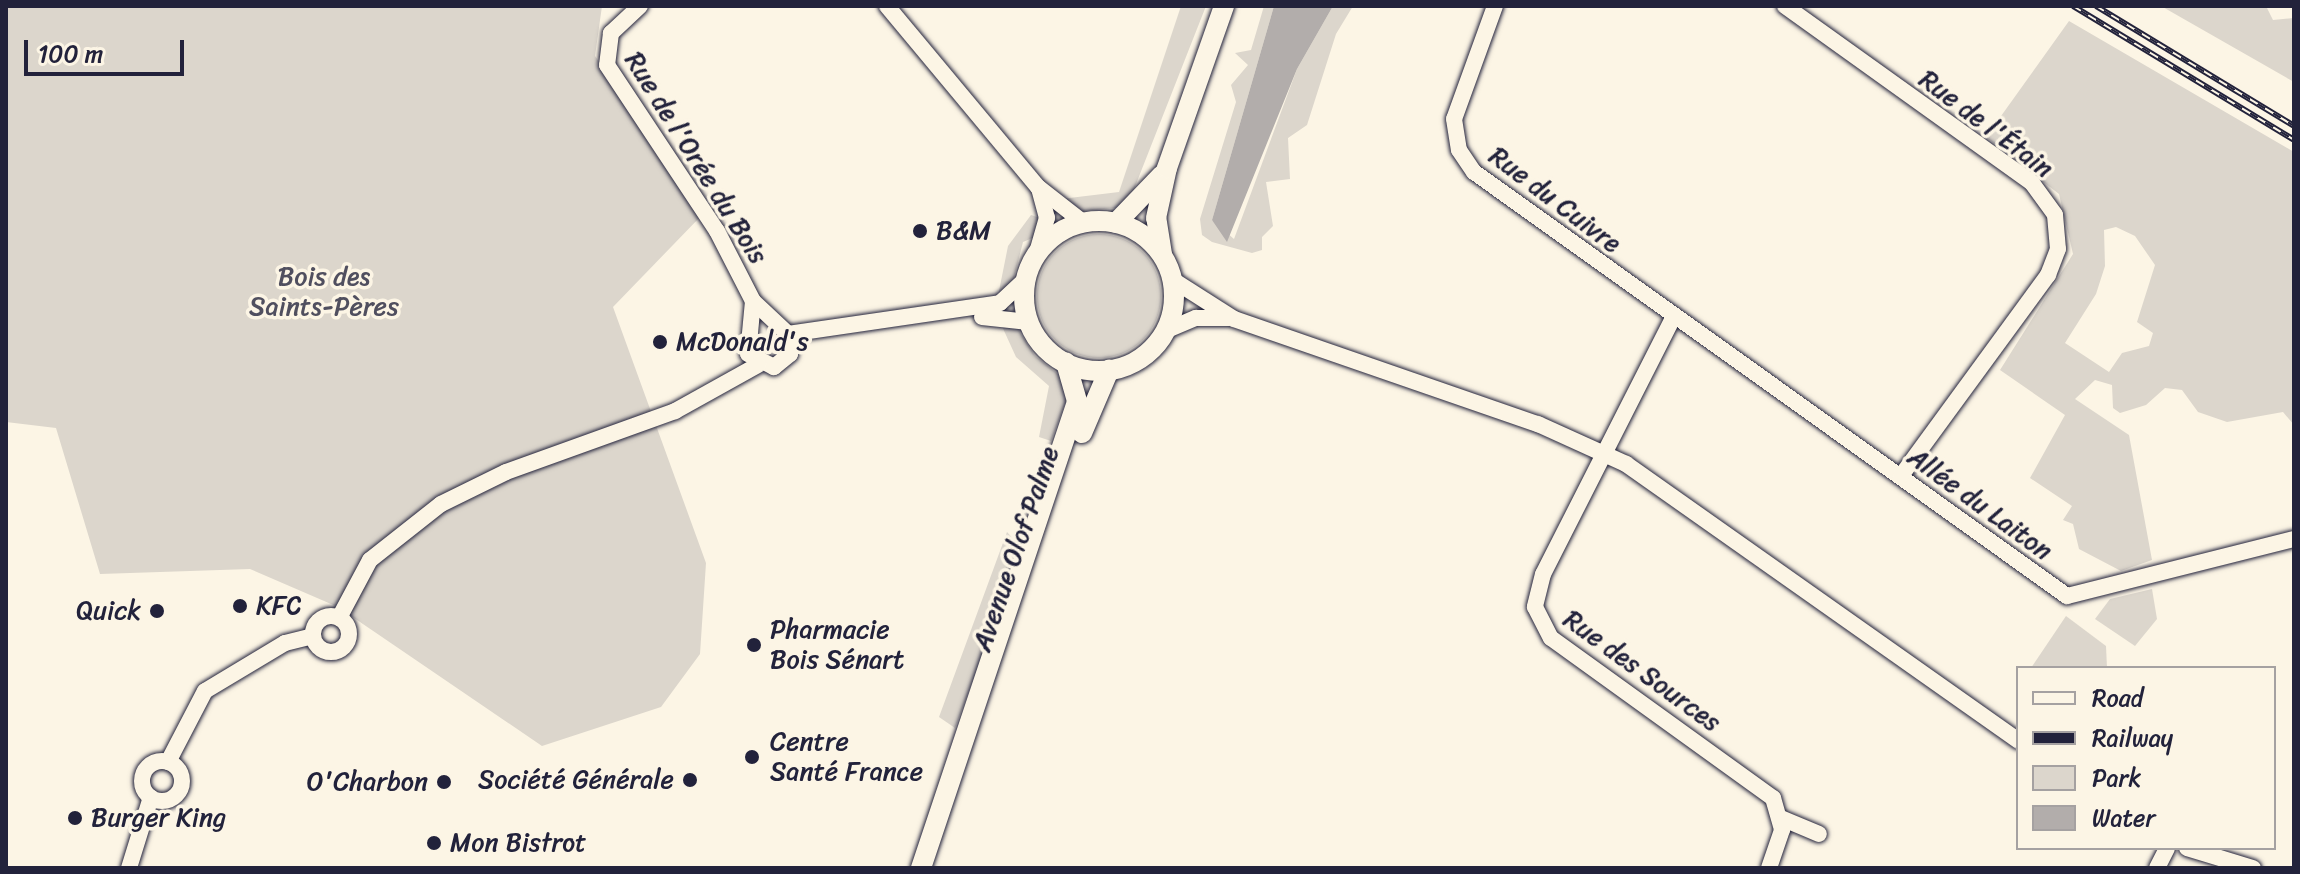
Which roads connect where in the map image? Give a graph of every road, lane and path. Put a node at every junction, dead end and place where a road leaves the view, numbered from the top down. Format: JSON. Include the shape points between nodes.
{"nodes":[{"id":1,"x":640,"y":6,"type":"edge"},
{"id":2,"x":887,"y":6,"type":"edge"},
{"id":3,"x":1224,"y":6,"type":"edge"},
{"id":4,"x":1495,"y":6,"type":"edge"},
{"id":5,"x":1785,"y":6,"type":"edge"},
{"id":6,"x":1167,"y":168,"type":"junction"},
{"id":7,"x":1038,"y":187,"type":"junction"},
{"id":8,"x":1084,"y":223,"type":"junction"},
{"id":9,"x":1116,"y":223,"type":"junction"},
{"id":10,"x":1036,"y":256,"type":"junction"},
{"id":11,"x":1162,"y":256,"type":"junction"},
{"id":12,"x":1026,"y":279,"type":"junction"},
{"id":13,"x":1173,"y":280,"type":"junction"},
{"id":14,"x":753,"y":301,"type":"junction"},
{"id":15,"x":1673,"y":318,"type":"junction"},
{"id":16,"x":1234,"y":319,"type":"junction"},
{"id":17,"x":1029,"y":322,"type":"junction"},
{"id":18,"x":772,"y":324,"type":"junction"},
{"id":19,"x":1165,"y":331,"type":"junction"},
{"id":20,"x":751,"y":332,"type":"junction"},
{"id":21,"x":788,"y":334,"type":"junction"},
{"id":22,"x":790,"y":354,"type":"junction"},
{"id":23,"x":1066,"y":363,"type":"junction"},
{"id":24,"x":758,"y":365,"type":"junction"},
{"id":25,"x":1109,"y":370,"type":"junction"},
{"id":26,"x":1605,"y":453,"type":"junction"},
{"id":27,"x":1901,"y":476,"type":"junction"},
{"id":28,"x":2294,"y":539,"type":"edge"},
{"id":29,"x":339,"y":618,"type":"junction"},
{"id":30,"x":313,"y":636,"type":"junction"},
{"id":31,"x":2016,"y":740,"type":"edge"},
{"id":32,"x":970,"y":744,"type":"junction"},
{"id":33,"x":168,"y":762,"type":"junction"},
{"id":34,"x":157,"y":799,"type":"junction"},
{"id":35,"x":1781,"y":818,"type":"junction"},
{"id":36,"x":1819,"y":834,"type":"dead end"},
{"id":37,"x":2166,"y":850,"type":"edge"},
{"id":38,"x":2194,"y":850,"type":"edge"},
{"id":39,"x":129,"y":868,"type":"edge"},
{"id":40,"x":139,"y":868,"type":"edge"},
{"id":41,"x":921,"y":868,"type":"edge"},
{"id":42,"x":934,"y":868,"type":"edge"},
{"id":43,"x":1769,"y":868,"type":"edge"},
{"id":44,"x":2157,"y":868,"type":"edge"},
{"id":45,"x":2253,"y":868,"type":"edge"}],
"edges":[{"from":1,"to":14,"type":"street","name":"Rue de l'Orée du Bois","via":[[611,33],[607,65],[710,220]]},
{"from":2,"to":7,"type":"street"},
{"from":3,"to":6,"type":"main road"},
{"from":4,"to":15,"type":"street","name":"Rue du Cuivre","via":[[1455,107],[1463,157]]},
{"from":5,"to":27,"type":"street","name":"Rue de l'Étain","via":[[2032,183],[2055,215],[2058,249],[2048,275]]},
{"from":6,"to":9,"type":"main road"},
{"from":6,"to":11,"type":"main road","via":[[1156,218]]},
{"from":7,"to":8,"type":"street"},
{"from":7,"to":10,"type":"street","via":[[1047,218]]},
{"from":8,"to":9,"type":"main road"},
{"from":8,"to":10,"type":"main road","via":[[1056,234]]},
{"from":9,"to":11,"type":"main road","via":[[1142,235]]},
{"from":10,"to":12,"type":"main road"},
{"from":11,"to":13,"type":"main road"},
{"from":12,"to":17,"type":"main road"},
{"from":12,"to":21,"type":"street","via":[[1000,303]]},
{"from":13,"to":16,"type":"street"},
{"from":13,"to":19,"type":"main road"},
{"from":14,"to":18,"type":"street","name":"Rue de l'Orée du Bois"},
{"from":14,"to":20,"type":"street"},
{"from":15,"to":26,"type":"street","name":"Rue des Sources"},
{"from":15,"to":27,"type":"street","name":"Allée du Laiton"},
{"from":16,"to":19,"type":"street","via":[[1196,318]]},
{"from":16,"to":26,"type":"street"},
{"from":17,"to":22,"type":"street","via":[[1001,314],[814,342]]},
{"from":17,"to":23,"type":"main road"},
{"from":18,"to":20,"type":"street"},
{"from":18,"to":21,"type":"street"},
{"from":19,"to":25,"type":"main road","via":[[1142,358]]},
{"from":20,"to":24,"type":"street","via":[[747,347]]},
{"from":21,"to":22,"type":"street"},
{"from":22,"to":24,"type":"street","via":[[774,367]]},
{"from":23,"to":25,"type":"main road"},
{"from":23,"to":32,"type":"main road","name":"Avenue Olof Palme","via":[[1077,401]]},
{"from":24,"to":29,"type":"street","via":[[675,411],[506,472],[441,504],[370,560]]},
{"from":25,"to":32,"type":"main road","name":"Avenue Olof Palme"},
{"from":26,"to":31,"type":"street"},
{"from":26,"to":35,"type":"street","name":"Rue des Sources","via":[[1537,588],[1538,619],[1551,638],[1765,790]]},
{"from":27,"to":28,"type":"street","name":"Allée du Laiton","via":[[2067,596]]},
{"from":29,"to":30,"type":"street","via":[[321,619]]},
{"from":29,"to":30,"type":"street","via":[[349,633],[339,651],[324,651]]},
{"from":30,"to":33,"type":"street","via":[[285,643],[205,691]]},
{"from":32,"to":41,"type":"main road"},
{"from":32,"to":42,"type":"main road"},
{"from":33,"to":34,"type":"street","via":[[181,786]]},
{"from":33,"to":34,"type":"street","via":[[156,762],[143,775]]},
{"from":34,"to":39,"type":"street"},
{"from":34,"to":40,"type":"street"},
{"from":35,"to":36,"type":"street"},
{"from":35,"to":43,"type":"street"},
{"from":37,"to":44,"type":"street"},
{"from":38,"to":45,"type":"street"}]}
